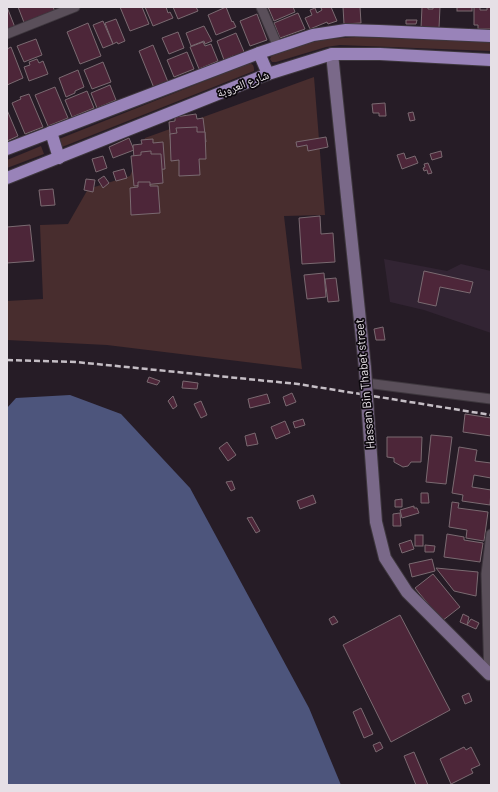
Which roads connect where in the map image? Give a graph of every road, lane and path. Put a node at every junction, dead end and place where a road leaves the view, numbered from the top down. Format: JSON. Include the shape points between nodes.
{"nodes":[{"id":1,"x":75,"y":7,"type":"edge"},
{"id":2,"x":261,"y":7,"type":"edge"},
{"id":3,"x":7,"y":34,"type":"edge"},
{"id":4,"x":491,"y":36,"type":"edge"},
{"id":5,"x":278,"y":47,"type":"junction"},
{"id":6,"x":259,"y":53,"type":"junction"},
{"id":7,"x":332,"y":54,"type":"junction"},
{"id":8,"x":491,"y":60,"type":"edge"},
{"id":9,"x":268,"y":74,"type":"junction"},
{"id":10,"x":51,"y":132,"type":"junction"},
{"id":11,"x":7,"y":149,"type":"edge"},
{"id":12,"x":59,"y":158,"type":"junction"},
{"id":13,"x":7,"y":178,"type":"edge"},
{"id":14,"x":366,"y":383,"type":"junction"},
{"id":15,"x":491,"y":399,"type":"edge"},
{"id":16,"x":491,"y":534,"type":"edge"},
{"id":17,"x":490,"y":675,"type":"edge"}],
"edges":[{"from":1,"to":3,"type":"street"},
{"from":2,"to":5,"type":"street"},
{"from":4,"to":5,"type":"main road","name":"شارع العروبة","via":[[346,30],[313,35]]},
{"from":5,"to":6,"type":"main road","name":"شارع العروبة"},
{"from":6,"to":9,"type":"main road"},
{"from":6,"to":10,"type":"main road","name":"شارع العروبة"},
{"from":7,"to":8,"type":"main road","name":"شارع العروبة"},
{"from":7,"to":9,"type":"main road","name":"شارع العروبة"},
{"from":7,"to":14,"type":"street","name":"Hassan Bin Thabet street","bridge":true},
{"from":9,"to":12,"type":"main road","name":"شارع العروبة"},
{"from":10,"to":11,"type":"main road","name":"شارع العروبة"},
{"from":10,"to":12,"type":"main road"},
{"from":12,"to":13,"type":"main road","name":"شارع العروبة"},
{"from":14,"to":15,"type":"street"},
{"from":14,"to":17,"type":"street","name":"Hassan Bin Thabet street","bridge":true,"via":[[376,522],[385,558],[407,592]]},
{"from":16,"to":17,"type":"street","via":[[486,574]]}]}
